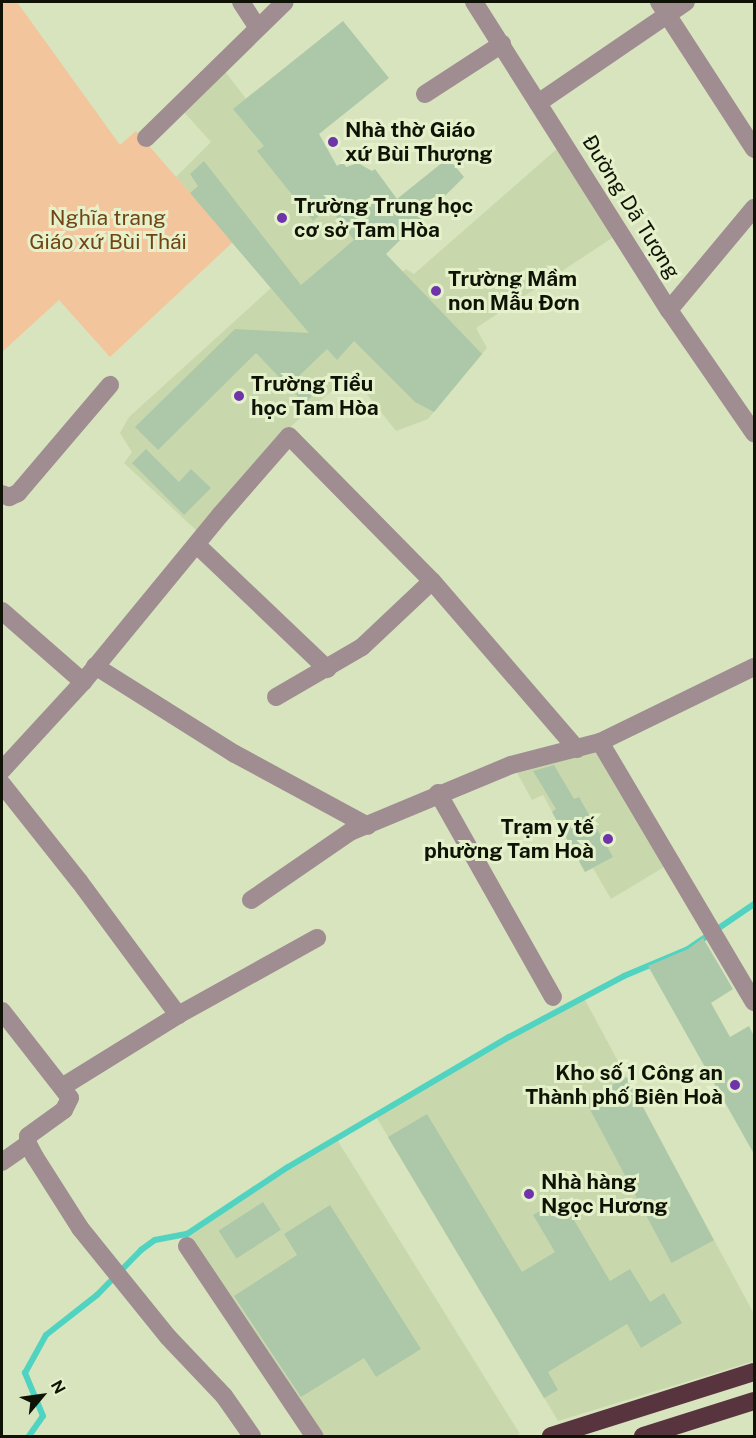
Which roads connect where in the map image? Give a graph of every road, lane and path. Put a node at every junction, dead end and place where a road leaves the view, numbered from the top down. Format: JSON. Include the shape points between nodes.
{"nodes":[{"id":1,"x":241,"y":2,"type":"edge"},
{"id":2,"x":285,"y":2,"type":"edge"},
{"id":3,"x":474,"y":2,"type":"edge"},
{"id":4,"x":686,"y":2,"type":"edge"},
{"id":5,"x":663,"y":8,"type":"edge"},
{"id":6,"x":257,"y":27,"type":"junction"},
{"id":7,"x":502,"y":44,"type":"junction"},
{"id":8,"x":425,"y":94,"type":"dead end"},
{"id":9,"x":538,"y":103,"type":"junction"},
{"id":10,"x":146,"y":138,"type":"dead end"},
{"id":11,"x":754,"y":150,"type":"edge"},
{"id":12,"x":754,"y":208,"type":"edge"},
{"id":13,"x":669,"y":310,"type":"junction"},
{"id":14,"x":110,"y":385,"type":"dead end"},
{"id":15,"x":754,"y":402,"type":"edge"},
{"id":16,"x":735,"y":403,"type":"junction"},
{"id":17,"x":754,"y":433,"type":"edge"},
{"id":18,"x":2,"y":494,"type":"edge"},
{"id":19,"x":197,"y":545,"type":"junction"},
{"id":20,"x":432,"y":581,"type":"junction"},
{"id":21,"x":2,"y":611,"type":"edge"},
{"id":22,"x":95,"y":666,"type":"junction"},
{"id":23,"x":754,"y":667,"type":"edge"},
{"id":24,"x":327,"y":669,"type":"junction"},
{"id":25,"x":83,"y":682,"type":"junction"},
{"id":26,"x":276,"y":697,"type":"dead end"},
{"id":27,"x":600,"y":742,"type":"junction"},
{"id":28,"x":577,"y":749,"type":"junction"},
{"id":29,"x":2,"y":770,"type":"edge"},
{"id":30,"x":2,"y":784,"type":"edge"},
{"id":31,"x":438,"y":793,"type":"junction"},
{"id":32,"x":368,"y":826,"type":"junction"},
{"id":33,"x":251,"y":900,"type":"dead end"},
{"id":34,"x":317,"y":938,"type":"dead end"},
{"id":35,"x":552,"y":997,"type":"dead end"},
{"id":36,"x":754,"y":1002,"type":"edge"},
{"id":37,"x":2,"y":1011,"type":"edge"},
{"id":38,"x":178,"y":1015,"type":"junction"},
{"id":39,"x":62,"y":1087,"type":"junction"},
{"id":40,"x":28,"y":1144,"type":"junction"},
{"id":41,"x":2,"y":1162,"type":"edge"},
{"id":42,"x":187,"y":1246,"type":"dead end"},
{"id":43,"x":754,"y":1372,"type":"edge"},
{"id":44,"x":754,"y":1401,"type":"edge"},
{"id":45,"x":252,"y":1437,"type":"edge"},
{"id":46,"x":314,"y":1437,"type":"edge"},
{"id":47,"x":551,"y":1437,"type":"edge"},
{"id":48,"x":643,"y":1437,"type":"edge"}],
"edges":[{"from":1,"to":6,"type":"street"},
{"from":2,"to":6,"type":"street"},
{"from":3,"to":7,"type":"street","name":"Đường Dã Tượng"},
{"from":4,"to":5,"type":"street"},
{"from":5,"to":9,"type":"street"},
{"from":5,"to":11,"type":"street"},
{"from":6,"to":10,"type":"street"},
{"from":7,"to":8,"type":"street"},
{"from":7,"to":9,"type":"street","name":"Đường Dã Tượng"},
{"from":9,"to":13,"type":"street","name":"Đường Dã Tượng"},
{"from":12,"to":13,"type":"street"},
{"from":13,"to":16,"type":"street","name":"Đường Dã Tượng"},
{"from":14,"to":18,"type":"street","via":[[18,493],[9,497]]},
{"from":15,"to":16,"type":"street"},
{"from":16,"to":17,"type":"street","name":"Đường Dã Tượng"},
{"from":19,"to":20,"type":"street","via":[[289,436]]},
{"from":19,"to":22,"type":"street"},
{"from":19,"to":24,"type":"street"},
{"from":20,"to":24,"type":"street","via":[[363,647]]},
{"from":20,"to":28,"type":"street"},
{"from":21,"to":25,"type":"street"},
{"from":22,"to":25,"type":"street"},
{"from":22,"to":32,"type":"street","via":[[235,754]]},
{"from":23,"to":27,"type":"street"},
{"from":24,"to":26,"type":"street"},
{"from":25,"to":29,"type":"street"},
{"from":27,"to":28,"type":"street"},
{"from":27,"to":36,"type":"street"},
{"from":28,"to":31,"type":"street","via":[[511,765]]},
{"from":30,"to":38,"type":"street"},
{"from":31,"to":32,"type":"street"},
{"from":31,"to":35,"type":"street"},
{"from":32,"to":33,"type":"street","via":[[339,837]]},
{"from":34,"to":38,"type":"street"},
{"from":37,"to":39,"type":"street"},
{"from":38,"to":39,"type":"street"},
{"from":39,"to":40,"type":"street","via":[[70,1098],[69,1104],[30,1134]]},
{"from":40,"to":41,"type":"street"},
{"from":40,"to":45,"type":"street","via":[[80,1228],[168,1337],[224,1396]]},
{"from":42,"to":46,"type":"street"},
{"from":43,"to":47,"type":"highway"},
{"from":44,"to":48,"type":"highway"}]}
